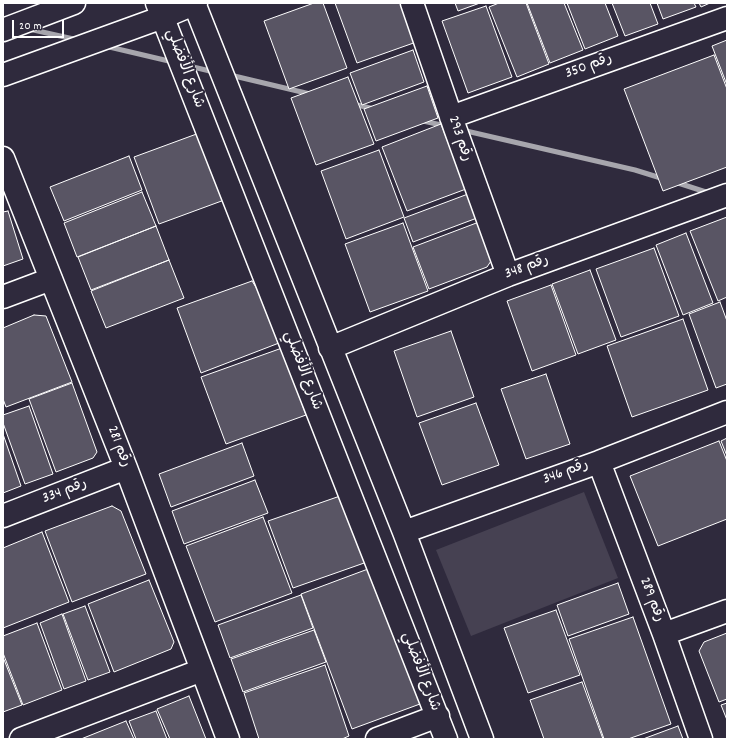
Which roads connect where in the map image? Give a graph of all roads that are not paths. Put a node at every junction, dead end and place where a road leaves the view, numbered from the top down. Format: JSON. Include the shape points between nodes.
{"nodes":[{"id":1,"x":74,"y":3,"type":"edge"},
{"id":2,"x":195,"y":3,"type":"edge"},
{"id":3,"x":412,"y":3,"type":"edge"},
{"id":4,"x":160,"y":10,"type":"edge"},
{"id":5,"x":727,"y":18,"type":"edge"},
{"id":6,"x":3,"y":30,"type":"edge"},
{"id":7,"x":3,"y":75,"type":"edge"},
{"id":8,"x":451,"y":117,"type":"junction"},
{"id":9,"x":3,"y":158,"type":"edge"},
{"id":10,"x":727,"y":195,"type":"edge"},
{"id":11,"x":508,"y":275,"type":"junction"},
{"id":12,"x":51,"y":278,"type":"junction"},
{"id":13,"x":3,"y":297,"type":"edge"},
{"id":14,"x":330,"y":348,"type":"junction"},
{"id":15,"x":727,"y":412,"type":"edge"},
{"id":16,"x":599,"y":462,"type":"junction"},
{"id":17,"x":126,"y":468,"type":"junction"},
{"id":18,"x":3,"y":516,"type":"edge"},
{"id":19,"x":404,"y":532,"type":"junction"},
{"id":20,"x":727,"y":611,"type":"edge"},
{"id":21,"x":664,"y":634,"type":"junction"},
{"id":22,"x":202,"y":670,"type":"junction"},
{"id":23,"x":438,"y":716,"type":"junction"},
{"id":24,"x":21,"y":739,"type":"edge"},
{"id":25,"x":228,"y":739,"type":"edge"},
{"id":26,"x":377,"y":739,"type":"edge"},
{"id":27,"x":446,"y":739,"type":"edge"},
{"id":28,"x":482,"y":739,"type":"edge"},
{"id":29,"x":701,"y":739,"type":"edge"}],
"edges":[{"from":1,"to":6,"type":"street"},
{"from":2,"to":4,"type":"street"},
{"from":2,"to":14,"type":"street"},
{"from":3,"to":8,"type":"street","name":"رقم 293"},
{"from":4,"to":7,"type":"street"},
{"from":4,"to":23,"type":"street","name":"شارع الأفضلي"},
{"from":5,"to":8,"type":"street","name":"رقم 350"},
{"from":8,"to":11,"type":"street","name":"رقم 293"},
{"from":9,"to":12,"type":"street","name":"رقم 281"},
{"from":10,"to":11,"type":"street","name":"رقم 348"},
{"from":11,"to":14,"type":"street","name":"رقم 348"},
{"from":12,"to":13,"type":"street"},
{"from":12,"to":17,"type":"street","name":"رقم 281"},
{"from":14,"to":19,"type":"street"},
{"from":15,"to":16,"type":"street","name":"رقم 346"},
{"from":16,"to":19,"type":"street","name":"رقم 346"},
{"from":16,"to":21,"type":"street","name":"رقم 289"},
{"from":17,"to":18,"type":"street","name":"رقم 334"},
{"from":17,"to":22,"type":"street","name":"رقم 281"},
{"from":19,"to":28,"type":"street"},
{"from":20,"to":21,"type":"street"},
{"from":21,"to":29,"type":"street","name":"رقم 289"},
{"from":22,"to":24,"type":"street"},
{"from":22,"to":25,"type":"street","name":"رقم 281"},
{"from":23,"to":26,"type":"street"},
{"from":23,"to":27,"type":"street","name":"شارع الأفضلي"}]}
